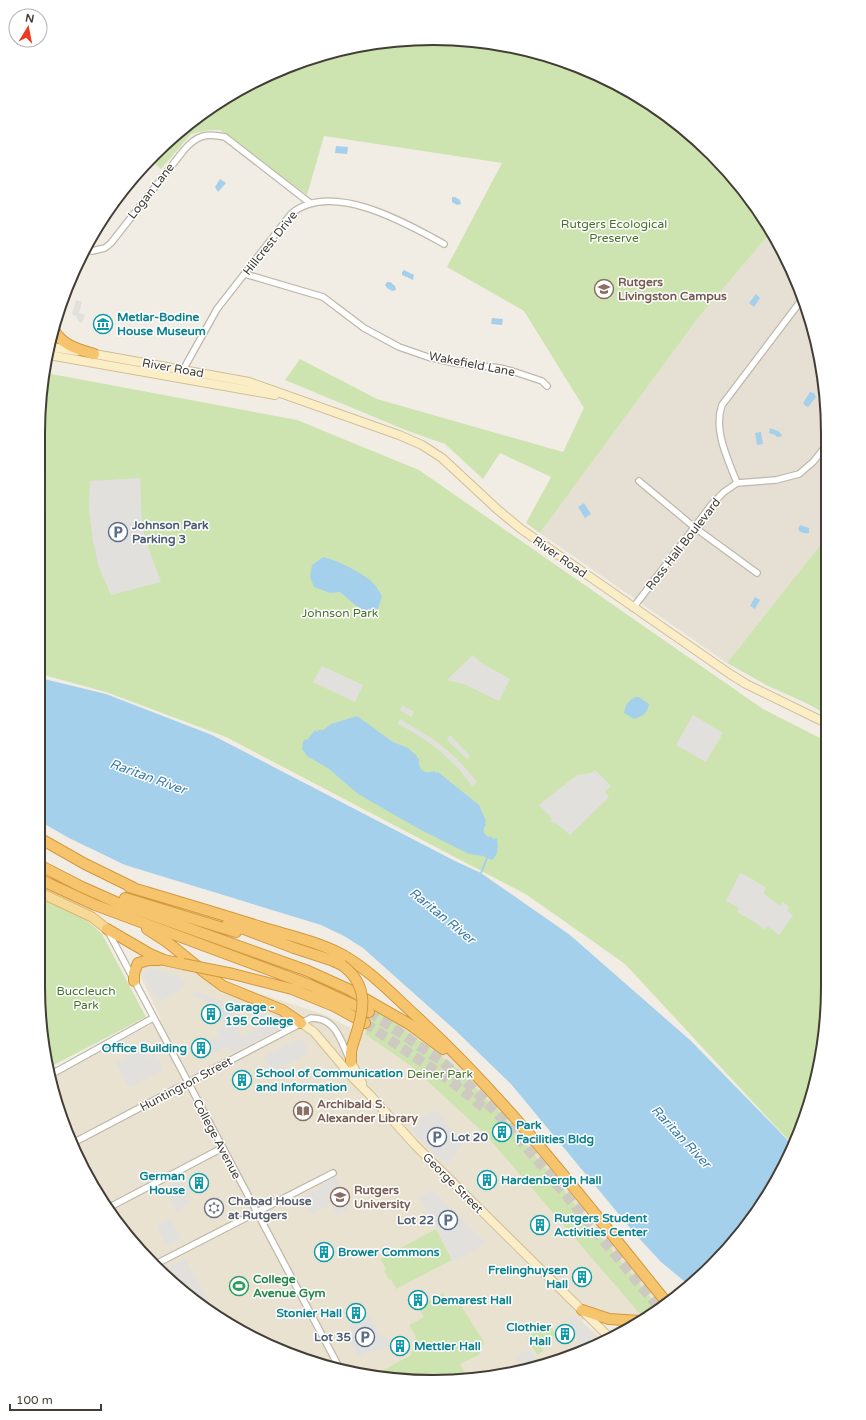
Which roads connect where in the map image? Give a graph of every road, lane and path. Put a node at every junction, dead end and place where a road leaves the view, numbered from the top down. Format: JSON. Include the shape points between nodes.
{"nodes":[{"id":1,"x":310,"y":203,"type":"junction"},
{"id":2,"x":444,"y":244,"type":"dead end"},
{"id":3,"x":92,"y":251,"type":"dead end"},
{"id":4,"x":245,"y":274,"type":"junction"},
{"id":5,"x":798,"y":304,"type":"edge"},
{"id":6,"x":57,"y":336,"type":"edge"},
{"id":7,"x":54,"y":348,"type":"edge"},
{"id":8,"x":94,"y":354,"type":"junction"},
{"id":9,"x":52,"y":356,"type":"edge"},
{"id":10,"x":183,"y":370,"type":"junction"},
{"id":11,"x":547,"y":386,"type":"dead end"},
{"id":12,"x":294,"y":398,"type":"junction"},
{"id":13,"x":821,"y":452,"type":"edge"},
{"id":14,"x":639,"y":481,"type":"dead end"},
{"id":15,"x":737,"y":484,"type":"junction"},
{"id":16,"x":694,"y":527,"type":"junction"},
{"id":17,"x":757,"y":573,"type":"dead end"},
{"id":18,"x":633,"y":608,"type":"junction"},
{"id":19,"x":821,"y":721,"type":"edge"},
{"id":20,"x":45,"y":841,"type":"edge"},
{"id":21,"x":45,"y":868,"type":"edge"},
{"id":22,"x":45,"y":869,"type":"edge"},
{"id":23,"x":45,"y":882,"type":"edge"},
{"id":24,"x":129,"y":887,"type":"junction"},
{"id":25,"x":45,"y":895,"type":"edge"},
{"id":26,"x":123,"y":915,"type":"junction"},
{"id":27,"x":107,"y":929,"type":"junction"},
{"id":28,"x":294,"y":948,"type":"junction"},
{"id":29,"x":164,"y":960,"type":"junction"},
{"id":30,"x":134,"y":981,"type":"junction"},
{"id":31,"x":369,"y":1012,"type":"tunnel mouth"},
{"id":32,"x":153,"y":1018,"type":"junction"},
{"id":33,"x":301,"y":1023,"type":"junction"},
{"id":34,"x":365,"y":1023,"type":"tunnel mouth"},
{"id":35,"x":351,"y":1062,"type":"junction"},
{"id":36,"x":54,"y":1072,"type":"edge"},
{"id":37,"x":188,"y":1083,"type":"junction"},
{"id":38,"x":484,"y":1083,"type":"junction"},
{"id":39,"x":370,"y":1095,"type":"junction"},
{"id":40,"x":77,"y":1141,"type":"edge"},
{"id":41,"x":222,"y":1148,"type":"junction"},
{"id":42,"x":333,"y":1173,"type":"dead end"},
{"id":43,"x":112,"y":1206,"type":"edge"},
{"id":44,"x":256,"y":1212,"type":"junction"},
{"id":45,"x":160,"y":1262,"type":"edge"},
{"id":46,"x":664,"y":1299,"type":"edge"},
{"id":47,"x":582,"y":1310,"type":"junction"},
{"id":48,"x":630,"y":1321,"type":"edge"},
{"id":49,"x":606,"y":1334,"type":"edge"},
{"id":50,"x":337,"y":1363,"type":"edge"}],
"edges":[{"from":1,"to":2,"type":"street","name":"Hillcrest Drive","via":[[336,202],[369,208],[398,219]]},
{"from":1,"to":3,"type":"street","name":"Logan Lane","via":[[228,140],[216,135],[197,137],[187,146],[111,243],[105,248]]},
{"from":1,"to":4,"type":"street","name":"Hillcrest Drive","via":[[291,214]]},
{"from":4,"to":10,"type":"street","name":"Hillcrest Drive","via":[[217,309]]},
{"from":4,"to":11,"type":"street","name":"Wakefield Lane","via":[[317,294],[364,328],[399,347],[455,363],[512,371],[542,381]]},
{"from":5,"to":15,"type":"street","via":[[722,405],[718,426]]},
{"from":6,"to":8,"type":"highway","via":[[65,344]]},
{"from":7,"to":8,"type":"street","name":"River Road"},
{"from":8,"to":10,"type":"street","name":"River Road"},
{"from":9,"to":12,"type":"street","name":"River Road"},
{"from":10,"to":12,"type":"street","name":"River Road","via":[[249,382]]},
{"from":12,"to":18,"type":"street","name":"River Road","via":[[422,445],[442,458],[521,529]]},
{"from":13,"to":15,"type":"street","via":[[799,474],[776,480]]},
{"from":14,"to":16,"type":"street"},
{"from":15,"to":16,"type":"street","name":"Ross Hall Boulevard","via":[[712,504]]},
{"from":16,"to":17,"type":"street"},
{"from":16,"to":18,"type":"street","name":"Ross Hall Boulevard"},
{"from":18,"to":19,"type":"street","name":"River Road","via":[[730,674]]},
{"from":20,"to":24,"type":"highway"},
{"from":21,"to":28,"type":"highway","via":[[128,899]]},
{"from":22,"to":38,"type":"highway","via":[[118,903],[308,971],[348,989],[408,1024],[452,1055]]},
{"from":23,"to":26,"type":"highway"},
{"from":24,"to":28,"type":"highway"},
{"from":24,"to":38,"type":"highway","via":[[312,942],[341,955],[374,977],[428,1026]]},
{"from":25,"to":27,"type":"main road","via":[[92,917]]},
{"from":26,"to":31,"type":"highway","via":[[310,984]]},
{"from":26,"to":33,"type":"highway","via":[[158,935],[223,986],[282,1010]]},
{"from":27,"to":29,"type":"highway"},
{"from":27,"to":30,"type":"street","name":"College Avenue"},
{"from":28,"to":35,"type":"highway","bridge":true,"via":[[342,965],[356,979],[362,997],[362,1016],[352,1047]]},
{"from":29,"to":30,"type":"highway","via":[[138,963]]},
{"from":29,"to":34,"type":"highway","bridge":true,"via":[[292,989],[334,1006]]},
{"from":30,"to":32,"type":"street","name":"College Avenue"},
{"from":32,"to":36,"type":"street"},
{"from":32,"to":37,"type":"street","name":"College Avenue"},
{"from":33,"to":35,"type":"street","name":"Huntington Street","via":[[311,1018],[329,1022]]},
{"from":33,"to":37,"type":"street","name":"Huntington Street"},
{"from":33,"to":39,"type":"street","name":"George Street","via":[[314,1032]]},
{"from":35,"to":39,"type":"street"},
{"from":37,"to":40,"type":"street","name":"Huntington Street"},
{"from":37,"to":41,"type":"street","name":"College Avenue"},
{"from":38,"to":46,"type":"highway"},
{"from":39,"to":47,"type":"street","name":"George Street","via":[[415,1145]]},
{"from":41,"to":43,"type":"street"},
{"from":41,"to":44,"type":"street","name":"College Avenue"},
{"from":42,"to":44,"type":"street"},
{"from":44,"to":45,"type":"street"},
{"from":44,"to":50,"type":"street","name":"College Avenue"},
{"from":47,"to":48,"type":"highway","via":[[604,1318]]},
{"from":47,"to":49,"type":"street","name":"George Street"}]}
